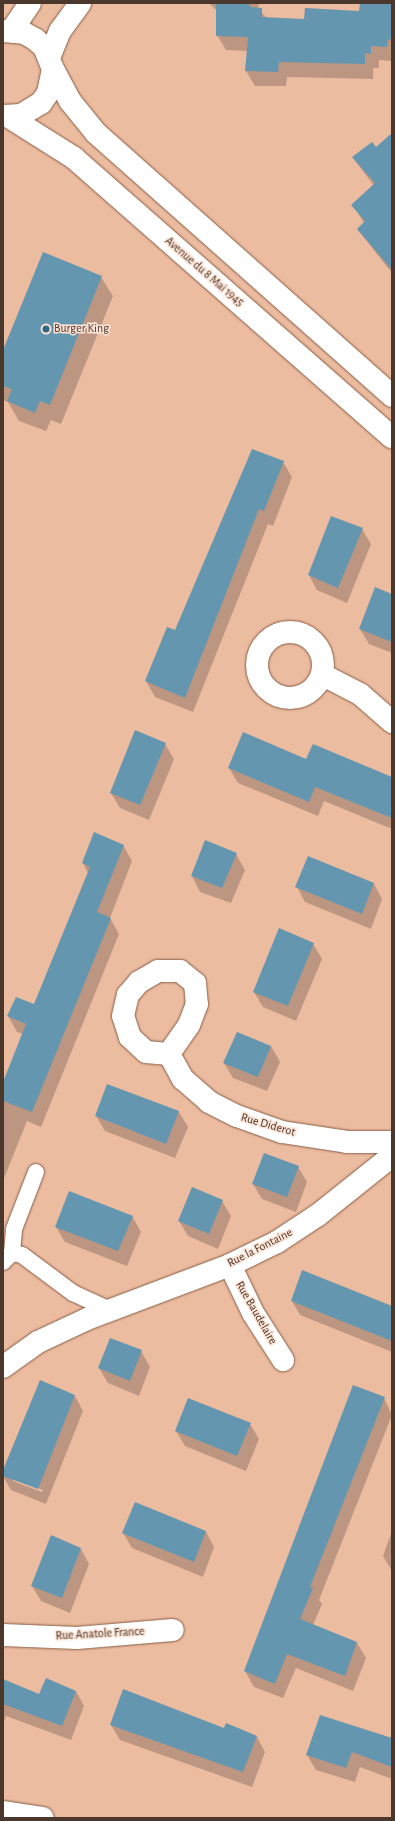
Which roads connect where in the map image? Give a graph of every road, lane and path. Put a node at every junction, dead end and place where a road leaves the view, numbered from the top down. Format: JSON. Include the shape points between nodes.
{"nodes":[{"id":1,"x":30,"y":3,"type":"edge"},
{"id":2,"x":80,"y":3,"type":"edge"},
{"id":3,"x":5,"y":30,"type":"edge"},
{"id":4,"x":51,"y":63,"type":"junction"},
{"id":5,"x":6,"y":117,"type":"edge"},
{"id":6,"x":392,"y":396,"type":"edge"},
{"id":7,"x":392,"y":437,"type":"edge"},
{"id":8,"x":323,"y":675,"type":"dead end"},
{"id":9,"x":392,"y":722,"type":"edge"},
{"id":10,"x":169,"y":1054,"type":"dead end"},
{"id":11,"x":392,"y":1142,"type":"edge"},
{"id":12,"x":392,"y":1156,"type":"edge"},
{"id":13,"x":36,"y":1172,"type":"dead end"},
{"id":14,"x":8,"y":1258,"type":"edge"},
{"id":15,"x":230,"y":1265,"type":"junction"},
{"id":16,"x":110,"y":1310,"type":"junction"},
{"id":17,"x":283,"y":1360,"type":"dead end"},
{"id":18,"x":3,"y":1367,"type":"edge"},
{"id":19,"x":173,"y":1630,"type":"dead end"},
{"id":20,"x":3,"y":1635,"type":"edge"},
{"id":21,"x":3,"y":1812,"type":"edge"},
{"id":22,"x":43,"y":1818,"type":"edge"}],
"edges":[{"from":1,"to":3,"type":"street"},
{"from":2,"to":4,"type":"street","name":"Avenue du 8 Mai 1945","via":[[60,31]]},
{"from":3,"to":4,"type":"street","via":[[35,39]]},
{"from":4,"to":5,"type":"street","name":"Avenue du 8 Mai 1945","via":[[48,93],[41,103],[21,116]]},
{"from":4,"to":6,"type":"street","via":[[70,101],[96,133]]},
{"from":5,"to":7,"type":"street","name":"Avenue du 8 Mai 1945","via":[[74,158]]},
{"from":8,"to":9,"type":"street","via":[[360,694]]},
{"from":10,"to":11,"type":"street","name":"Rue Diderot","via":[[182,1079],[209,1102],[237,1116],[282,1132],[347,1142]]},
{"from":12,"to":15,"type":"street","name":"Rue la Fontaine","via":[[318,1215],[277,1242]]},
{"from":13,"to":14,"type":"lane","via":[[14,1229]]},
{"from":14,"to":16,"type":"lane","via":[[22,1256],[72,1293]]},
{"from":15,"to":16,"type":"street","name":"Rue la Fontaine"},
{"from":15,"to":17,"type":"street","name":"Rue Baudelaire","via":[[253,1314]]},
{"from":16,"to":18,"type":"street","name":"Rue la Fontaine","via":[[38,1342]]},
{"from":19,"to":20,"type":"street","name":"Rue Anatole France","via":[[77,1638]]},
{"from":21,"to":22,"type":"street"}]}
